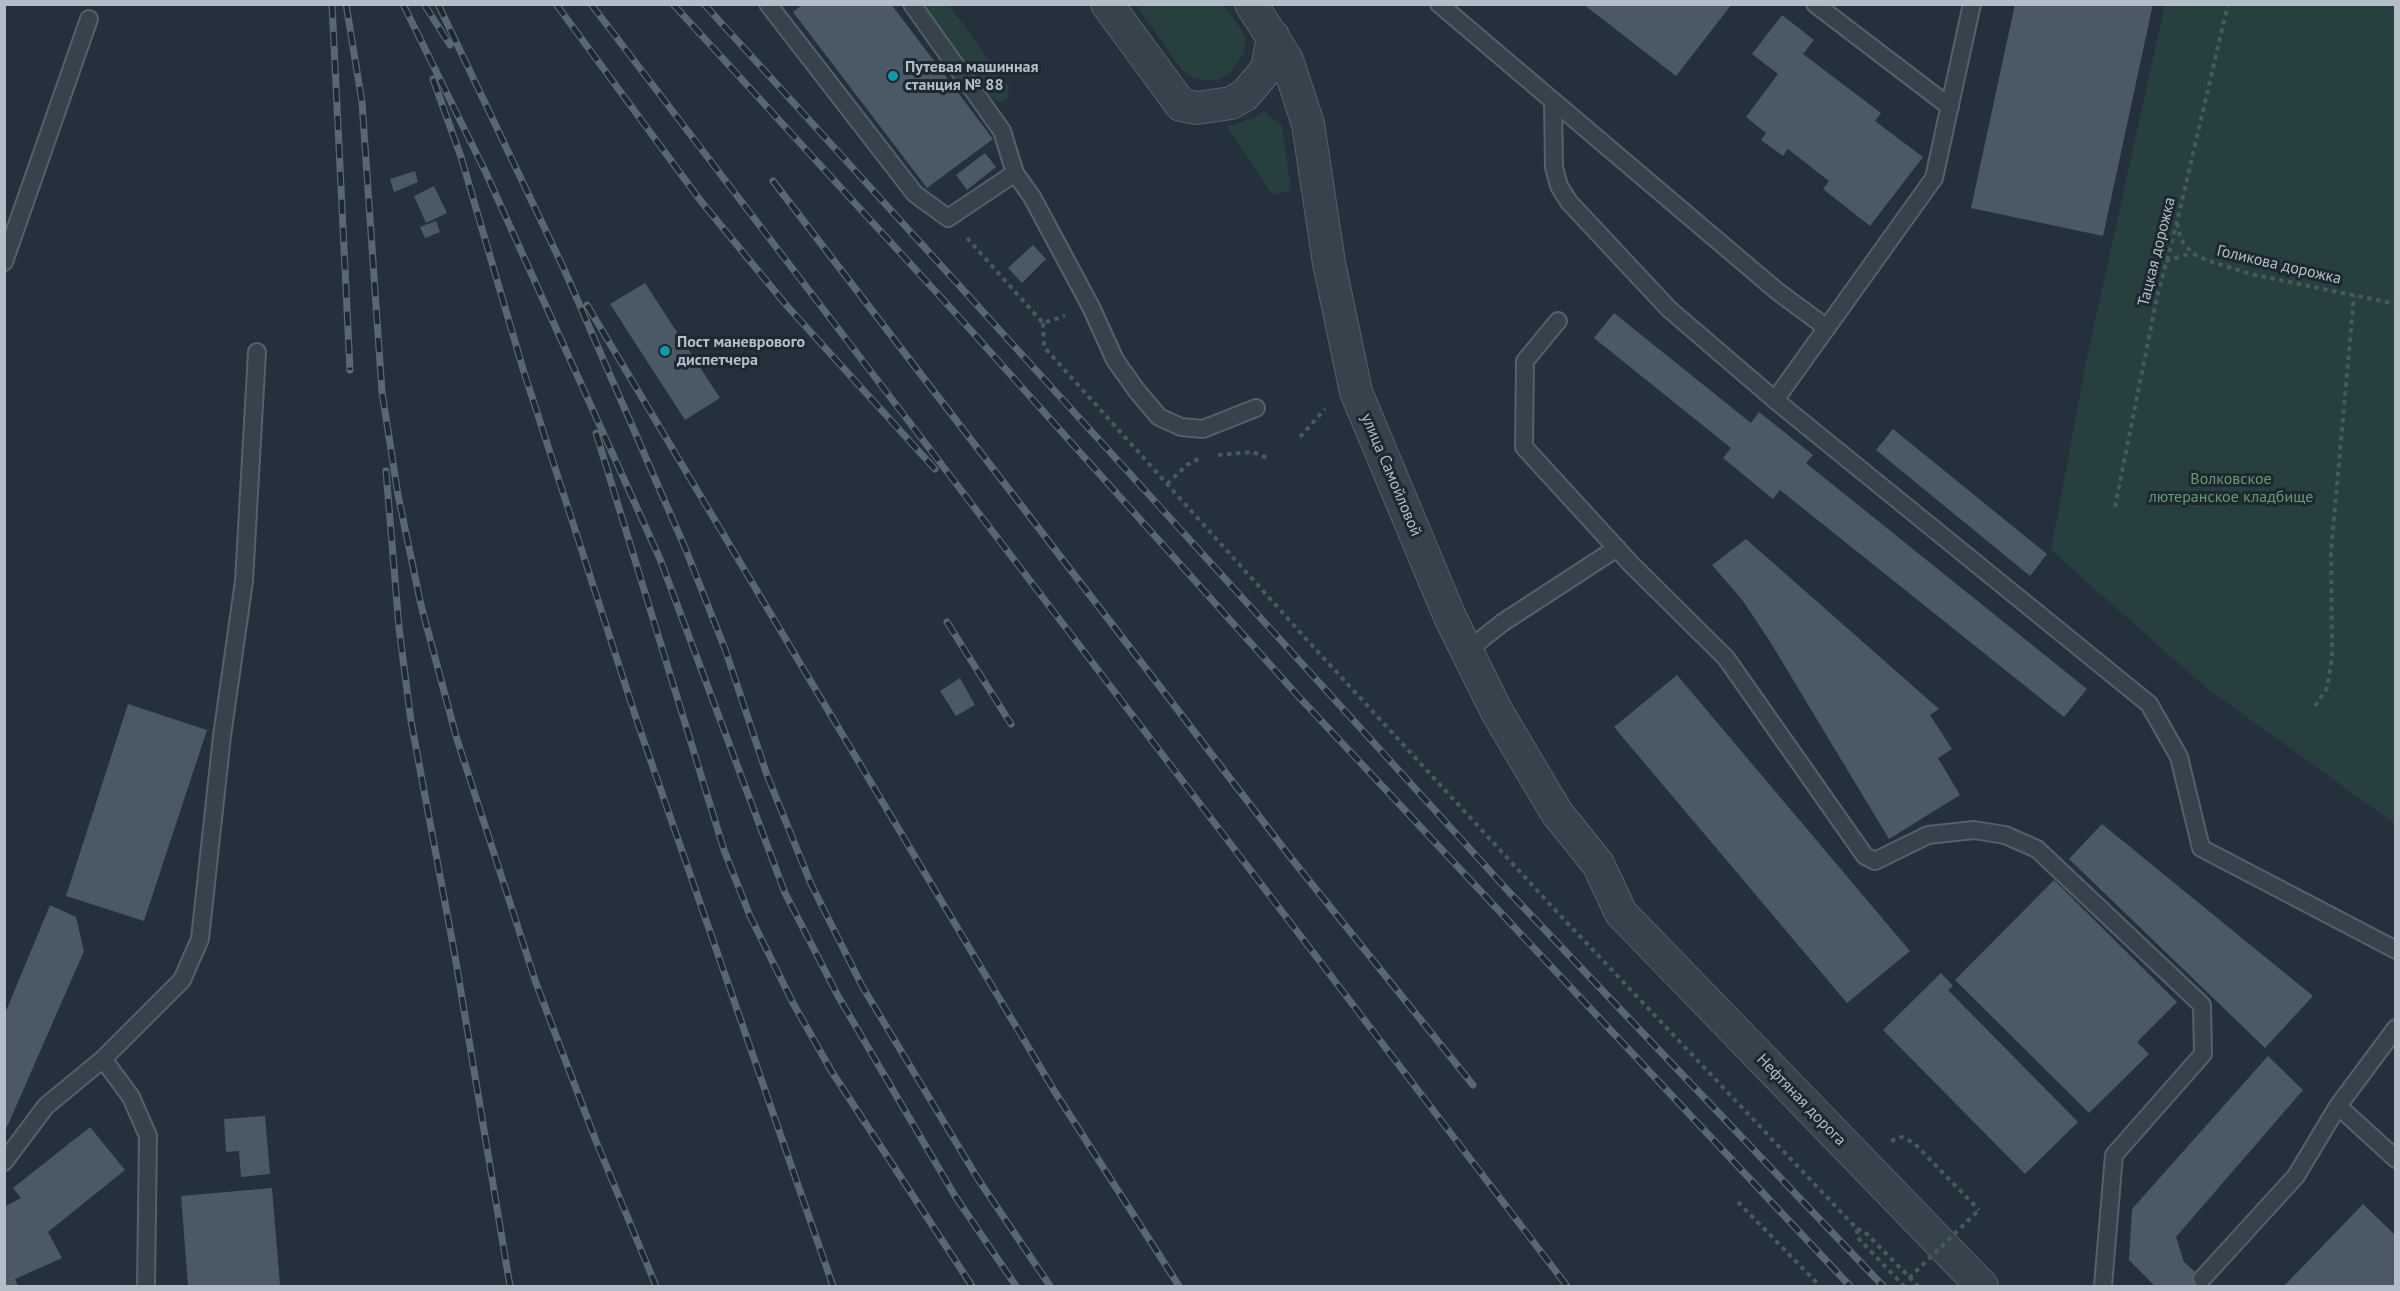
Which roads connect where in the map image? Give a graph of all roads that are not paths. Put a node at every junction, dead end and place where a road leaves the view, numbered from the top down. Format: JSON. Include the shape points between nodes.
{"nodes":[{"id":1,"x":768,"y":4,"type":"edge"},
{"id":2,"x":912,"y":4,"type":"edge"},
{"id":3,"x":1107,"y":4,"type":"edge"},
{"id":4,"x":1251,"y":4,"type":"edge"},
{"id":5,"x":1439,"y":4,"type":"edge"},
{"id":6,"x":1815,"y":4,"type":"edge"},
{"id":7,"x":1972,"y":4,"type":"edge"},
{"id":8,"x":89,"y":19,"type":"dead end"},
{"id":9,"x":1274,"y":36,"type":"junction"},
{"id":10,"x":1553,"y":102,"type":"junction"},
{"id":11,"x":1950,"y":107,"type":"junction"},
{"id":12,"x":1015,"y":173,"type":"junction"},
{"id":13,"x":4,"y":262,"type":"edge"},
{"id":14,"x":1558,"y":321,"type":"dead end"},
{"id":15,"x":1827,"y":328,"type":"junction"},
{"id":16,"x":258,"y":352,"type":"dead end"},
{"id":17,"x":1775,"y":400,"type":"junction"},
{"id":18,"x":1256,"y":408,"type":"dead end"},
{"id":19,"x":1617,"y":548,"type":"junction"},
{"id":20,"x":1467,"y":651,"type":"junction"},
{"id":21,"x":1621,"y":913,"type":"joint"},
{"id":22,"x":2396,"y":950,"type":"edge"},
{"id":23,"x":2396,"y":1028,"type":"edge"},
{"id":24,"x":103,"y":1059,"type":"junction"},
{"id":25,"x":2338,"y":1106,"type":"junction"},
{"id":26,"x":2396,"y":1159,"type":"edge"},
{"id":27,"x":4,"y":1162,"type":"edge"},
{"id":28,"x":2202,"y":1279,"type":"dead end"},
{"id":29,"x":146,"y":1287,"type":"edge"},
{"id":30,"x":1982,"y":1287,"type":"edge"},
{"id":31,"x":2103,"y":1287,"type":"edge"}],
"edges":[{"from":1,"to":12,"type":"lane","via":[[915,195],[948,218]]},
{"from":2,"to":12,"type":"lane","via":[[1002,131]]},
{"from":3,"to":9,"type":"street","via":[[1180,105],[1214,108],[1245,95],[1267,69]]},
{"from":4,"to":9,"type":"street","name":"улица Самойловой"},
{"from":5,"to":10,"type":"lane"},
{"from":6,"to":11,"type":"lane"},
{"from":7,"to":11,"type":"lane"},
{"from":8,"to":13,"type":"lane"},
{"from":9,"to":20,"type":"street","name":"улица Самойловой","via":[[1297,85],[1308,124],[1329,263],[1356,392]]},
{"from":10,"to":15,"type":"lane","via":[[1777,291]]},
{"from":10,"to":17,"type":"lane","via":[[1554,167],[1569,202],[1669,309]]},
{"from":11,"to":15,"type":"lane","via":[[1934,178]]},
{"from":12,"to":18,"type":"lane","via":[[1091,307],[1115,360],[1159,417],[1181,427],[1203,429]]},
{"from":14,"to":19,"type":"lane","via":[[1525,361],[1524,447]]},
{"from":15,"to":17,"type":"lane"},
{"from":16,"to":24,"type":"lane","via":[[244,581],[200,939],[182,980]]},
{"from":17,"to":22,"type":"lane","via":[[2149,704],[2179,757],[2201,848]]},
{"from":19,"to":20,"type":"lane"},
{"from":19,"to":31,"type":"lane","via":[[1726,658],[1865,856],[1875,861],[1928,835],[1974,830],[2037,849],[2202,1005],[2203,1054],[2114,1155]]},
{"from":20,"to":21,"type":"street","name":"улица Самойловой","via":[[1529,767],[1557,813],[1598,864]]},
{"from":21,"to":30,"type":"street","name":"Нефтяная дорога"},
{"from":23,"to":25,"type":"lane"},
{"from":24,"to":27,"type":"lane","via":[[46,1106]]},
{"from":24,"to":29,"type":"lane","via":[[131,1097],[148,1136]]},
{"from":25,"to":26,"type":"lane"},
{"from":25,"to":28,"type":"lane","via":[[2296,1176]]}]}
